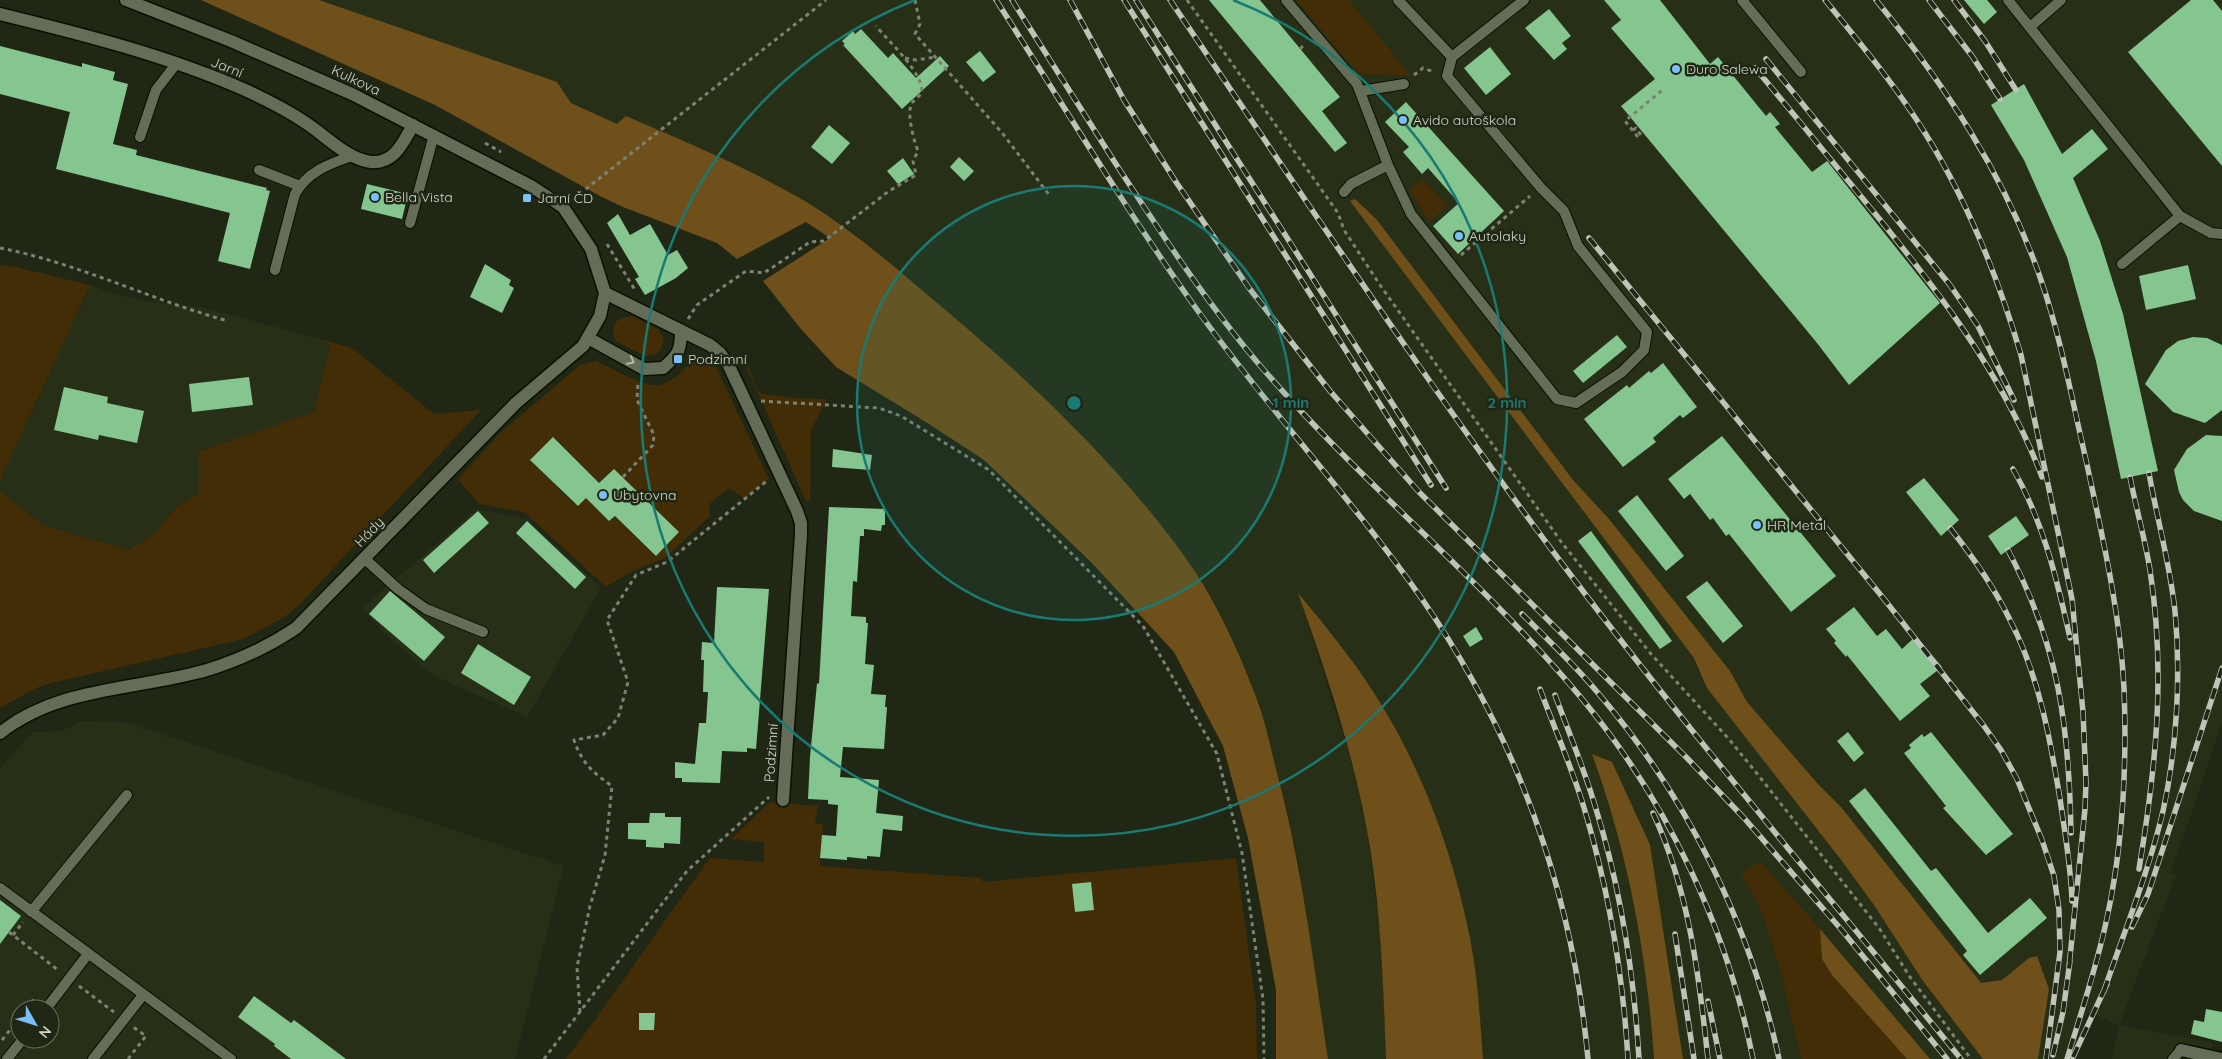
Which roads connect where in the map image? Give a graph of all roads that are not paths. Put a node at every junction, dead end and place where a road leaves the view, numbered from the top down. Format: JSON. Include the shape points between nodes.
{"nodes":[{"id":1,"x":126,"y":0,"type":"edge"},
{"id":2,"x":1286,"y":0,"type":"edge"},
{"id":3,"x":1398,"y":0,"type":"edge"},
{"id":4,"x":1524,"y":0,"type":"edge"},
{"id":5,"x":1742,"y":0,"type":"edge"},
{"id":6,"x":2008,"y":0,"type":"edge"},
{"id":7,"x":2061,"y":0,"type":"edge"},
{"id":8,"x":0,"y":14,"type":"edge"},
{"id":9,"x":2030,"y":26,"type":"junction"},
{"id":10,"x":1452,"y":57,"type":"junction"},
{"id":11,"x":176,"y":64,"type":"junction"},
{"id":12,"x":1802,"y":72,"type":"dead end"},
{"id":13,"x":1404,"y":84,"type":"dead end"},
{"id":14,"x":1361,"y":91,"type":"junction"},
{"id":15,"x":413,"y":125,"type":"junction"},
{"id":16,"x":434,"y":135,"type":"junction"},
{"id":17,"x":140,"y":137,"type":"dead end"},
{"id":18,"x":352,"y":156,"type":"junction"},
{"id":19,"x":1388,"y":165,"type":"junction"},
{"id":20,"x":258,"y":170,"type":"dead end"},
{"id":21,"x":300,"y":186,"type":"junction"},
{"id":22,"x":1344,"y":192,"type":"dead end"},
{"id":23,"x":2180,"y":216,"type":"junction"},
{"id":24,"x":410,"y":223,"type":"dead end"},
{"id":25,"x":2222,"y":234,"type":"edge"},
{"id":26,"x":2122,"y":264,"type":"dead end"},
{"id":27,"x":275,"y":270,"type":"dead end"},
{"id":28,"x":605,"y":293,"type":"junction"},
{"id":29,"x":681,"y":331,"type":"junction"},
{"id":30,"x":588,"y":338,"type":"junction"},
{"id":31,"x":364,"y":558,"type":"junction"},
{"id":32,"x":483,"y":632,"type":"dead end"},
{"id":33,"x":0,"y":733,"type":"edge"},
{"id":34,"x":126,"y":794,"type":"dead end"},
{"id":35,"x":784,"y":800,"type":"dead end"},
{"id":36,"x":0,"y":888,"type":"edge"},
{"id":37,"x":31,"y":912,"type":"junction"},
{"id":38,"x":88,"y":954,"type":"junction"},
{"id":39,"x":143,"y":994,"type":"junction"},
{"id":40,"x":53,"y":999,"type":"edge"},
{"id":41,"x":14,"y":1049,"type":"edge"},
{"id":42,"x":0,"y":1056,"type":"edge"},
{"id":43,"x":2173,"y":1056,"type":"edge"},
{"id":44,"x":5,"y":1059,"type":"edge"},
{"id":45,"x":92,"y":1059,"type":"edge"},
{"id":46,"x":231,"y":1059,"type":"edge"},
{"id":47,"x":2222,"y":1059,"type":"edge"}],
"edges":[{"from":1,"to":15,"type":"street","name":"Kulkova","via":[[292,67]]},
{"from":2,"to":14,"type":"lane"},
{"from":3,"to":10,"type":"lane"},
{"from":4,"to":10,"type":"lane"},
{"from":5,"to":12,"type":"lane"},
{"from":6,"to":9,"type":"lane"},
{"from":7,"to":9,"type":"lane"},
{"from":8,"to":11,"type":"street","name":"Jarní","via":[[89,36]]},
{"from":9,"to":23,"type":"lane"},
{"from":10,"to":19,"type":"lane","via":[[1447,76],[1564,211],[1578,246],[1647,332],[1644,350],[1622,372],[1576,403],[1557,399],[1411,214]]},
{"from":11,"to":17,"type":"lane","via":[[156,90]]},
{"from":11,"to":18,"type":"street","name":"Jarní","via":[[243,89],[291,113]]},
{"from":13,"to":14,"type":"lane"},
{"from":14,"to":19,"type":"lane"},
{"from":15,"to":16,"type":"street","name":"Kulkova"},
{"from":15,"to":18,"type":"street","name":"Jarní","via":[[398,150],[385,160],[369,162]]},
{"from":16,"to":24,"type":"lane"},
{"from":16,"to":28,"type":"street","name":"Kulkova","via":[[531,186],[563,207],[591,249]]},
{"from":18,"to":21,"type":"lane","via":[[313,172]]},
{"from":19,"to":22,"type":"lane","via":[[1351,184]]},
{"from":20,"to":21,"type":"lane"},
{"from":21,"to":27,"type":"lane","via":[[295,194]]},
{"from":23,"to":25,"type":"lane","via":[[2211,233]]},
{"from":23,"to":26,"type":"lane"},
{"from":28,"to":29,"type":"street","name":"Podzimní"},
{"from":28,"to":30,"type":"street","name":"Hády","via":[[600,316]]},
{"from":30,"to":29,"type":"street","one_way":true,"via":[[644,369],[663,368],[676,357],[681,346]]},
{"from":29,"to":35,"type":"street","name":"Podzimní","via":[[710,345],[728,364],[774,475],[801,523]]},
{"from":30,"to":31,"type":"street","name":"Hády","via":[[516,402]]},
{"from":31,"to":32,"type":"lane","via":[[398,589],[426,608]]},
{"from":31,"to":33,"type":"street","name":"Hády","via":[[296,628],[256,653],[206,670],[76,696],[18,720]]},
{"from":34,"to":37,"type":"lane"},
{"from":36,"to":37,"type":"lane"},
{"from":37,"to":38,"type":"lane"},
{"from":38,"to":39,"type":"lane"},
{"from":38,"to":40,"type":"lane"},
{"from":39,"to":45,"type":"lane"},
{"from":39,"to":46,"type":"lane"},
{"from":41,"to":44,"type":"lane"},
{"from":42,"to":44,"type":"lane"},
{"from":43,"to":47,"type":"street"}]}
